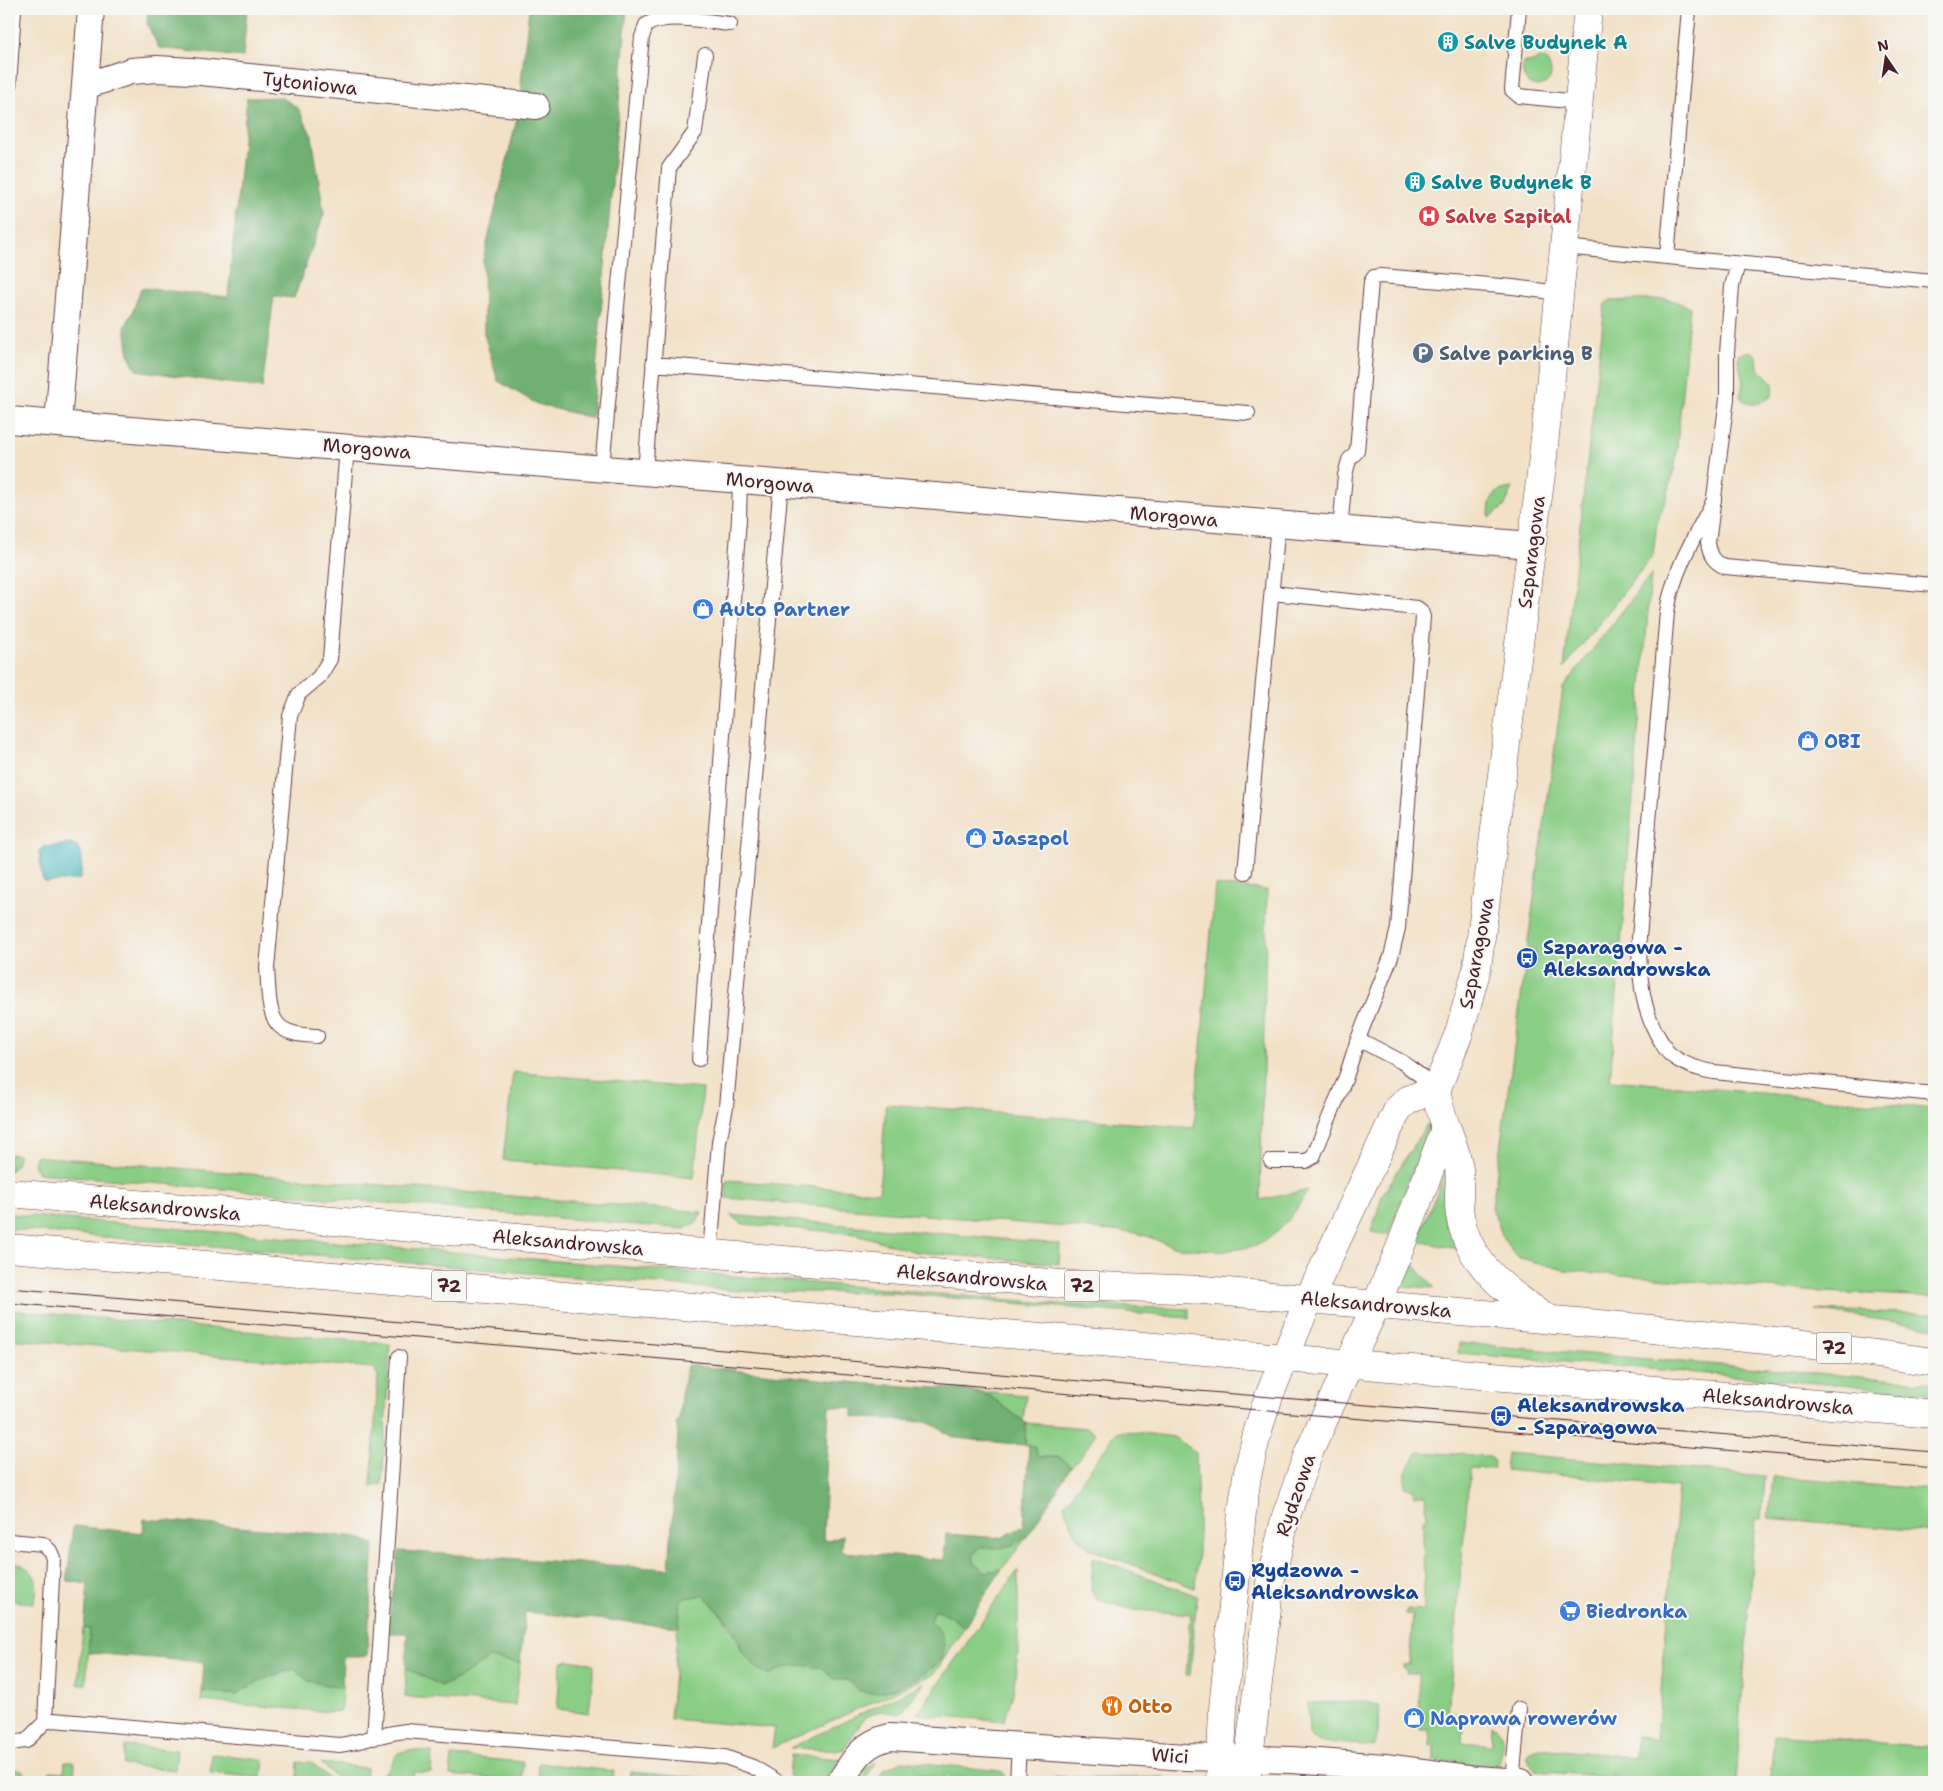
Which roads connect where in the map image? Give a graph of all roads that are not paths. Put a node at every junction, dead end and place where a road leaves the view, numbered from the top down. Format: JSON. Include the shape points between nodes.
{"nodes":[{"id":1,"x":14,"y":9,"type":"edge"},
{"id":2,"x":91,"y":9,"type":"edge"},
{"id":3,"x":1519,"y":9,"type":"edge"},
{"id":4,"x":1588,"y":9,"type":"edge"},
{"id":5,"x":1689,"y":9,"type":"edge"},
{"id":6,"x":730,"y":24,"type":"dead end"},
{"id":7,"x":705,"y":55,"type":"dead end"},
{"id":8,"x":85,"y":86,"type":"junction"},
{"id":9,"x":9,"y":87,"type":"edge"},
{"id":10,"x":1578,"y":102,"type":"junction"},
{"id":11,"x":536,"y":106,"type":"dead end"},
{"id":12,"x":1564,"y":247,"type":"junction"},
{"id":13,"x":1667,"y":257,"type":"junction"},
{"id":14,"x":1738,"y":264,"type":"junction"},
{"id":15,"x":1934,"y":281,"type":"edge"},
{"id":16,"x":1560,"y":293,"type":"junction"},
{"id":17,"x":653,"y":364,"type":"junction"},
{"id":18,"x":1248,"y":413,"type":"dead end"},
{"id":19,"x":9,"y":420,"type":"edge"},
{"id":20,"x":58,"y":424,"type":"junction"},
{"id":21,"x":346,"y":447,"type":"junction"},
{"id":22,"x":602,"y":468,"type":"junction"},
{"id":23,"x":645,"y":472,"type":"junction"},
{"id":24,"x":740,"y":479,"type":"junction"},
{"id":25,"x":781,"y":483,"type":"junction"},
{"id":26,"x":1714,"y":500,"type":"junction"},
{"id":27,"x":1278,"y":524,"type":"junction"},
{"id":28,"x":1340,"y":530,"type":"junction"},
{"id":29,"x":1532,"y":545,"type":"junction"},
{"id":30,"x":1934,"y":585,"type":"edge"},
{"id":31,"x":1272,"y":593,"type":"junction"},
{"id":32,"x":1245,"y":872,"type":"dead end"},
{"id":33,"x":316,"y":1036,"type":"dead end"},
{"id":34,"x":1358,"y":1039,"type":"junction"},
{"id":35,"x":699,"y":1059,"type":"dead end"},
{"id":36,"x":1437,"y":1088,"type":"junction"},
{"id":37,"x":1934,"y":1094,"type":"edge"},
{"id":38,"x":1444,"y":1121,"type":"junction"},
{"id":39,"x":1271,"y":1161,"type":"dead end"},
{"id":40,"x":9,"y":1194,"type":"edge"},
{"id":41,"x":9,"y":1248,"type":"edge"},
{"id":42,"x":710,"y":1254,"type":"junction"},
{"id":43,"x":1309,"y":1299,"type":"junction"},
{"id":44,"x":1376,"y":1305,"type":"junction"},
{"id":45,"x":1549,"y":1319,"type":"junction"},
{"id":46,"x":399,"y":1357,"type":"dead end"},
{"id":47,"x":1284,"y":1358,"type":"junction"},
{"id":48,"x":1934,"y":1362,"type":"edge"},
{"id":49,"x":1349,"y":1364,"type":"junction"},
{"id":50,"x":1934,"y":1414,"type":"edge"},
{"id":51,"x":9,"y":1541,"type":"edge"},
{"id":52,"x":1519,"y":1709,"type":"dead end"},
{"id":53,"x":45,"y":1722,"type":"junction"},
{"id":54,"x":374,"y":1738,"type":"junction"},
{"id":55,"x":9,"y":1743,"type":"edge"},
{"id":56,"x":1019,"y":1746,"type":"junction"},
{"id":57,"x":1220,"y":1770,"type":"edge"},
{"id":58,"x":1248,"y":1771,"type":"edge"},
{"id":59,"x":1476,"y":1780,"type":"edge"},
{"id":60,"x":778,"y":1782,"type":"edge"},
{"id":61,"x":840,"y":1782,"type":"edge"},
{"id":62,"x":1017,"y":1782,"type":"edge"},
{"id":63,"x":1516,"y":1782,"type":"edge"}],
"edges":[{"from":1,"to":9,"type":"lane"},
{"from":2,"to":8,"type":"street"},
{"from":3,"to":10,"type":"lane","via":[[1514,94]]},
{"from":4,"to":10,"type":"main road","name":"Szparagowa"},
{"from":5,"to":13,"type":"lane"},
{"from":6,"to":22,"type":"lane","via":[[668,18],[646,25],[642,37]]},
{"from":7,"to":17,"type":"lane","via":[[695,132],[669,168]]},
{"from":8,"to":11,"type":"street","name":"Tytoniowa","via":[[131,71],[157,69]]},
{"from":8,"to":20,"type":"street"},
{"from":10,"to":12,"type":"main road","name":"Szparagowa"},
{"from":12,"to":13,"type":"lane"},
{"from":12,"to":16,"type":"main road","name":"Szparagowa"},
{"from":13,"to":14,"type":"lane"},
{"from":14,"to":15,"type":"lane"},
{"from":14,"to":26,"type":"lane","via":[[1732,286],[1726,353],[1728,399]]},
{"from":16,"to":28,"type":"lane","via":[[1374,277],[1357,451],[1349,460],[1345,475]]},
{"from":16,"to":29,"type":"main road","name":"Szparagowa"},
{"from":17,"to":18,"type":"lane"},
{"from":17,"to":23,"type":"lane"},
{"from":19,"to":20,"type":"street","name":"Morgowa"},
{"from":20,"to":21,"type":"street","name":"Morgowa"},
{"from":21,"to":22,"type":"street","name":"Morgowa"},
{"from":21,"to":33,"type":"lane","via":[[330,658],[319,677],[299,694],[290,716],[267,968],[271,1007],[281,1028],[295,1034]]},
{"from":22,"to":23,"type":"street","name":"Morgowa"},
{"from":23,"to":24,"type":"street","name":"Morgowa"},
{"from":24,"to":25,"type":"street","name":"Morgowa"},
{"from":24,"to":35,"type":"lane"},
{"from":25,"to":27,"type":"street","name":"Morgowa"},
{"from":25,"to":42,"type":"lane"},
{"from":26,"to":30,"type":"lane","via":[[1709,553],[1716,563],[1725,567]]},
{"from":26,"to":37,"type":"lane","via":[[1676,574],[1667,612],[1640,938],[1642,991],[1649,1017],[1670,1054],[1690,1067]]},
{"from":27,"to":28,"type":"street","name":"Morgowa"},
{"from":27,"to":31,"type":"lane"},
{"from":28,"to":29,"type":"street","name":"Morgowa"},
{"from":29,"to":36,"type":"main road","name":"Szparagowa","via":[[1477,968],[1464,1017]]},
{"from":31,"to":32,"type":"lane"},
{"from":31,"to":34,"type":"lane","via":[[1417,608],[1423,616],[1398,928],[1391,957]]},
{"from":34,"to":36,"type":"lane","via":[[1402,1062]]},
{"from":34,"to":39,"type":"lane","via":[[1313,1156],[1306,1161]]},
{"from":36,"to":38,"type":"main road"},
{"from":36,"to":43,"type":"main road","via":[[1408,1100],[1398,1109]]},
{"from":38,"to":44,"type":"main road","via":[[1444,1132]]},
{"from":38,"to":45,"type":"main road","via":[[1458,1158],[1462,1227],[1475,1255],[1506,1290]]},
{"from":40,"to":42,"type":"main road","name":"Aleksandrowska","number":"72"},
{"from":41,"to":47,"type":"main road","name":"Aleksandrowska","number":"72"},
{"from":42,"to":43,"type":"main road","name":"Aleksandrowska","number":"72","via":[[1073,1285],[1203,1290]]},
{"from":43,"to":44,"type":"main road","name":"Aleksandrowska","number":"72"},
{"from":43,"to":47,"type":"main road"},
{"from":44,"to":45,"type":"main road","name":"Aleksandrowska","number":"72"},
{"from":44,"to":49,"type":"main road","name":"Rydzowa"},
{"from":45,"to":48,"type":"main road","name":"Aleksandrowska","number":"72","via":[[1797,1342]]},
{"from":46,"to":54,"type":"lane"},
{"from":47,"to":49,"type":"main road","name":"Aleksandrowska","number":"72"},
{"from":47,"to":57,"type":"main road","via":[[1264,1411],[1247,1476]]},
{"from":49,"to":50,"type":"main road","name":"Aleksandrowska","number":"72"},
{"from":49,"to":58,"type":"main road","name":"Rydzowa","via":[[1302,1468],[1276,1552]]},
{"from":51,"to":53,"type":"lane","via":[[43,1544],[53,1558]]},
{"from":52,"to":63,"type":"lane"},
{"from":53,"to":54,"type":"lane","via":[[61,1720],[339,1744]]},
{"from":53,"to":55,"type":"lane","via":[[26,1741]]},
{"from":54,"to":60,"type":"lane","via":[[406,1730],[725,1757]]},
{"from":56,"to":57,"type":"street","name":"Wici"},
{"from":56,"to":61,"type":"street","name":"Wici","via":[[890,1737],[862,1750]]},
{"from":56,"to":62,"type":"lane"},
{"from":57,"to":58,"type":"street","name":"Wici"},
{"from":58,"to":59,"type":"street","name":"Wici","via":[[1384,1767]]},
{"from":59,"to":63,"type":"street","name":"Wici"}]}
